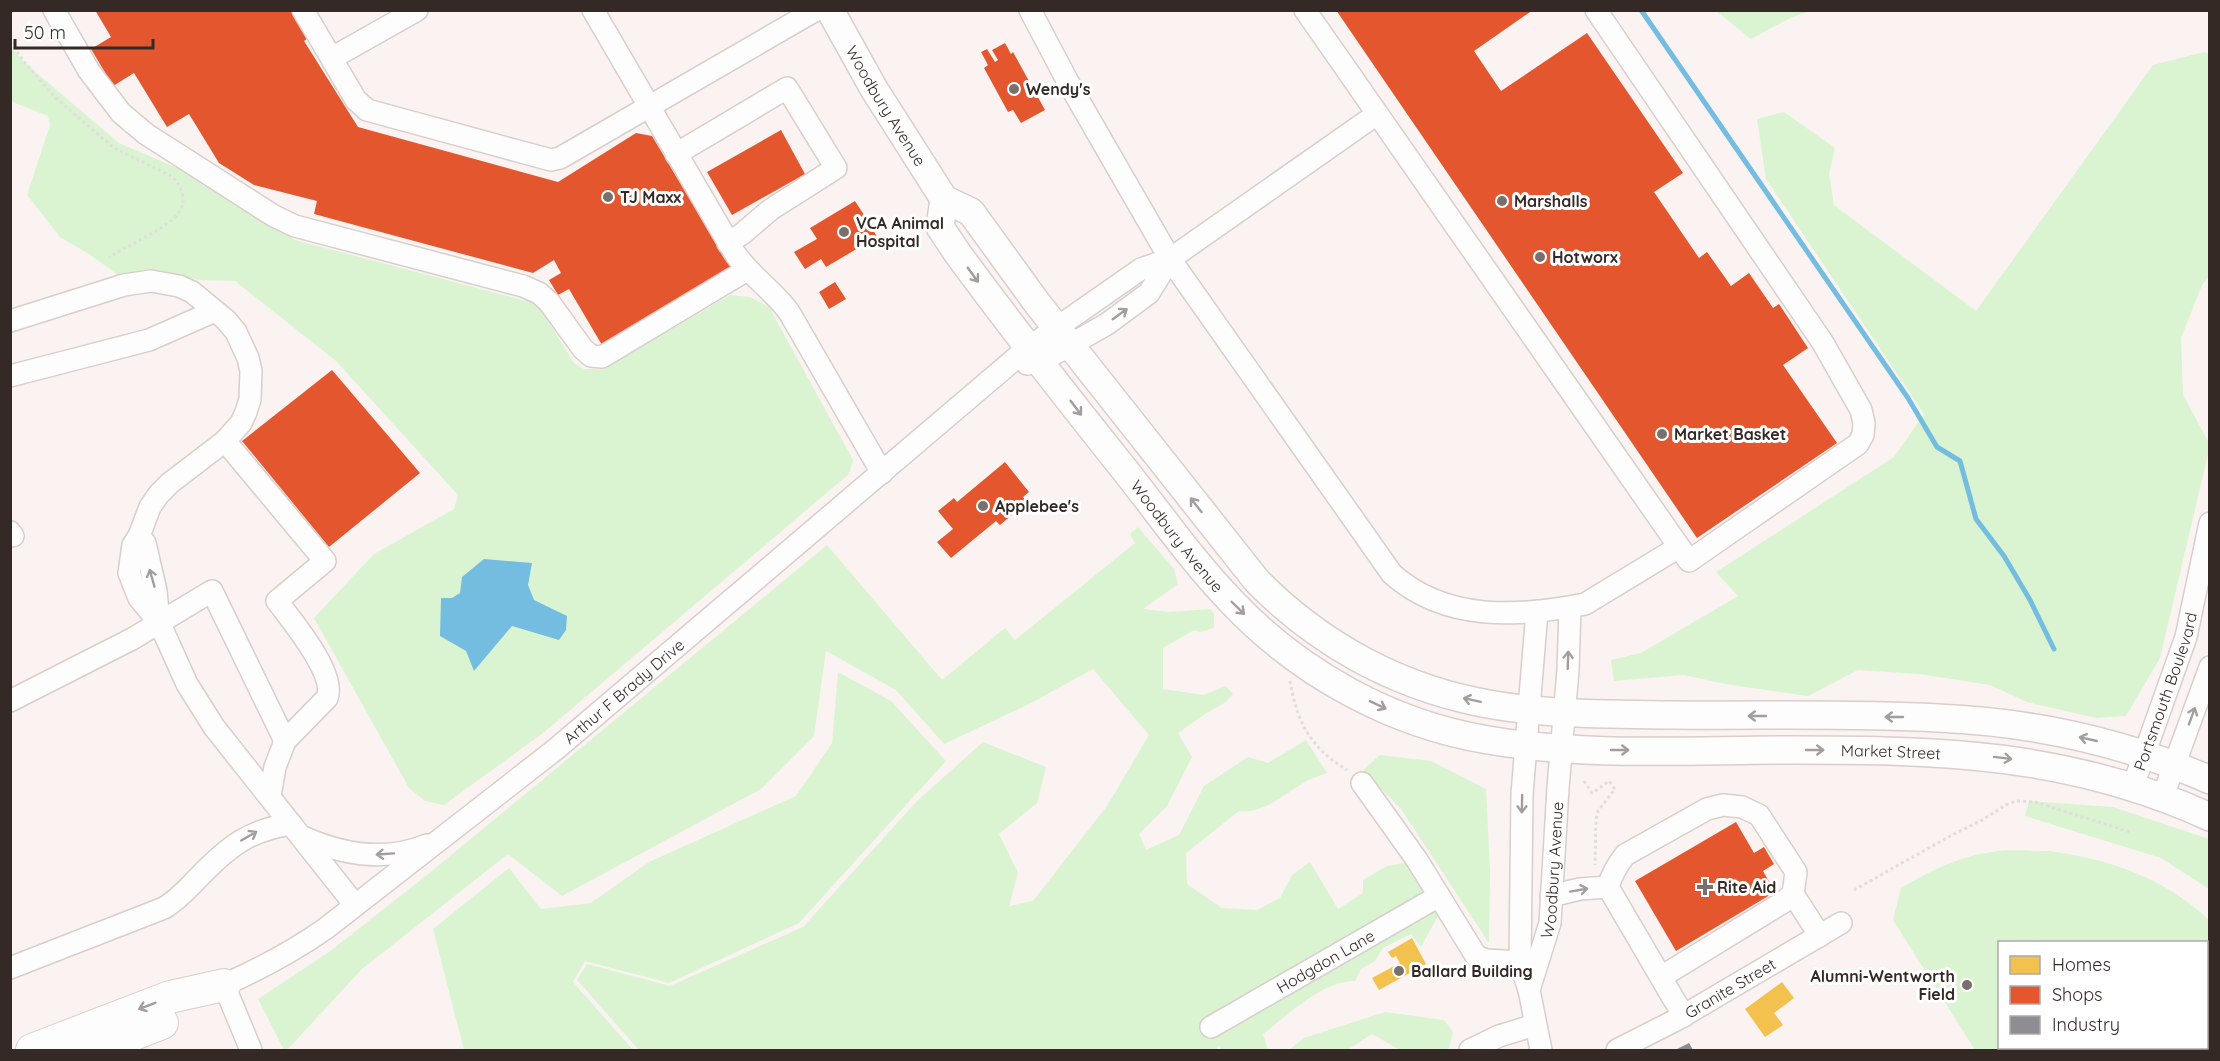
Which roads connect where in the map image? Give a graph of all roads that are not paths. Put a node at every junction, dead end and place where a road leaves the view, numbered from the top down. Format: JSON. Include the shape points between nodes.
{"nodes":[{"id":1,"x":54,"y":10,"type":"edge"},
{"id":2,"x":303,"y":10,"type":"edge"},
{"id":3,"x":417,"y":10,"type":"edge"},
{"id":4,"x":593,"y":10,"type":"edge"},
{"id":5,"x":816,"y":10,"type":"edge"},
{"id":6,"x":830,"y":10,"type":"edge"},
{"id":7,"x":1030,"y":10,"type":"edge"},
{"id":8,"x":1305,"y":10,"type":"edge"},
{"id":9,"x":1596,"y":10,"type":"edge"},
{"id":10,"x":332,"y":58,"type":"junction"},
{"id":11,"x":649,"y":107,"type":"junction"},
{"id":12,"x":1377,"y":114,"type":"junction"},
{"id":13,"x":676,"y":154,"type":"junction"},
{"id":14,"x":944,"y":199,"type":"junction"},
{"id":15,"x":728,"y":243,"type":"junction"},
{"id":16,"x":1170,"y":259,"type":"junction"},
{"id":17,"x":747,"y":270,"type":"junction"},
{"id":18,"x":215,"y":311,"type":"junction"},
{"id":19,"x":10,"y":321,"type":"edge"},
{"id":20,"x":1064,"y":336,"type":"junction"},
{"id":21,"x":1035,"y":354,"type":"junction"},
{"id":22,"x":10,"y":376,"type":"edge"},
{"id":23,"x":225,"y":441,"type":"junction"},
{"id":24,"x":882,"y":473,"type":"junction"},
{"id":25,"x":2210,"y":524,"type":"edge"},
{"id":26,"x":1679,"y":547,"type":"junction"},
{"id":27,"x":1570,"y":607,"type":"junction"},
{"id":28,"x":1537,"y":611,"type":"junction"},
{"id":29,"x":159,"y":622,"type":"junction"},
{"id":30,"x":2210,"y":667,"type":"edge"},
{"id":31,"x":10,"y":701,"type":"edge"},
{"id":32,"x":1530,"y":709,"type":"junction"},
{"id":33,"x":1564,"y":712,"type":"junction"},
{"id":34,"x":285,"y":741,"type":"junction"},
{"id":35,"x":1526,"y":746,"type":"junction"},
{"id":36,"x":1561,"y":749,"type":"junction"},
{"id":37,"x":2144,"y":754,"type":"junction"},
{"id":38,"x":2174,"y":765,"type":"junction"},
{"id":39,"x":2210,"y":780,"type":"edge"},
{"id":40,"x":1362,"y":783,"type":"road end"},
{"id":41,"x":2133,"y":786,"type":"junction"},
{"id":42,"x":270,"y":796,"type":"junction"},
{"id":43,"x":2163,"y":796,"type":"junction"},
{"id":44,"x":2210,"y":817,"type":"edge"},
{"id":45,"x":296,"y":830,"type":"junction"},
{"id":46,"x":441,"y":839,"type":"junction"},
{"id":47,"x":1610,"y":880,"type":"junction"},
{"id":48,"x":1793,"y":894,"type":"junction"},
{"id":49,"x":1439,"y":896,"type":"junction"},
{"id":50,"x":1551,"y":896,"type":"junction"},
{"id":51,"x":355,"y":905,"type":"junction"},
{"id":52,"x":1841,"y":923,"type":"dead end"},
{"id":53,"x":1820,"y":936,"type":"junction"},
{"id":54,"x":1520,"y":962,"type":"junction"},
{"id":55,"x":10,"y":968,"type":"edge"},
{"id":56,"x":1661,"y":977,"type":"junction"},
{"id":57,"x":224,"y":985,"type":"junction"},
{"id":58,"x":1529,"y":990,"type":"junction"},
{"id":59,"x":1684,"y":1016,"type":"junction"},
{"id":60,"x":1535,"y":1026,"type":"junction"},
{"id":61,"x":1210,"y":1027,"type":"dead end"},
{"id":62,"x":33,"y":1050,"type":"edge"},
{"id":63,"x":94,"y":1050,"type":"edge"},
{"id":64,"x":250,"y":1050,"type":"edge"},
{"id":65,"x":1470,"y":1050,"type":"edge"},
{"id":66,"x":1541,"y":1050,"type":"edge"},
{"id":67,"x":1617,"y":1050,"type":"edge"}],
"edges":[{"from":1,"to":17,"type":"street","via":[[89,71],[121,114],[274,216],[295,226],[539,293],[591,356],[602,357]]},
{"from":2,"to":10,"type":"street"},
{"from":3,"to":10,"type":"street"},
{"from":4,"to":11,"type":"street"},
{"from":5,"to":11,"type":"street"},
{"from":6,"to":14,"type":"main road","name":"Woodbury Avenue","via":[[874,89]]},
{"from":7,"to":16,"type":"street"},
{"from":8,"to":12,"type":"street"},
{"from":9,"to":26,"type":"street","via":[[1823,343],[1861,410],[1864,423],[1858,444],[1689,561]]},
{"from":10,"to":11,"type":"street","via":[[356,100],[367,110],[551,160]]},
{"from":11,"to":13,"type":"street"},
{"from":12,"to":16,"type":"street"},
{"from":12,"to":26,"type":"street"},
{"from":13,"to":15,"type":"street"},
{"from":13,"to":15,"type":"street","via":[[787,88],[836,168],[770,210]]},
{"from":14,"to":20,"type":"main road","name":"Woodbury Avenue","via":[[971,212]]},
{"from":14,"to":21,"type":"main road","name":"Woodbury Avenue","one_way":true,"via":[[939,227]]},
{"from":15,"to":17,"type":"street"},
{"from":16,"to":20,"type":"street","via":[[1142,269]]},
{"from":16,"to":28,"type":"street","via":[[1392,574],[1412,590],[1444,606],[1480,612]]},
{"from":17,"to":24,"type":"street","via":[[789,312]]},
{"from":18,"to":19,"type":"street","via":[[179,286],[138,282]]},
{"from":18,"to":22,"type":"street","via":[[149,340]]},
{"from":18,"to":23,"type":"street","via":[[236,332],[251,371],[246,412]]},
{"from":20,"to":21,"type":"street"},
{"from":32,"to":20,"type":"main road","name":"Woodbury Avenue","one_way":true,"via":[[1474,701],[1392,675],[1333,644],[1281,605],[1232,551]]},
{"from":21,"to":24,"type":"street","name":"Arthur F Brady Drive","via":[[1006,368]]},
{"from":21,"to":35,"type":"main road","name":"Woodbury Avenue","one_way":true,"via":[[1187,551],[1232,603],[1279,646],[1326,678],[1387,709],[1452,732]]},
{"from":23,"to":29,"type":"street","via":[[159,494],[133,545],[129,573],[139,598]]},
{"from":23,"to":34,"type":"street","via":[[325,561],[277,601],[311,645],[329,688],[327,698]]},
{"from":24,"to":46,"type":"street","name":"Arthur F Brady Drive","via":[[556,749]]},
{"from":25,"to":37,"type":"street","name":"Portsmouth Boulevard","via":[[2186,637]]},
{"from":26,"to":27,"type":"street","via":[[1585,604]]},
{"from":27,"to":28,"type":"street"},
{"from":33,"to":27,"type":"street","one_way":true},
{"from":28,"to":32,"type":"street"},
{"from":29,"to":31,"type":"street"},
{"from":29,"to":34,"type":"street","via":[[212,591]]},
{"from":29,"to":42,"type":"street","via":[[201,707]]},
{"from":38,"to":30,"type":"street","name":"Portsmouth Boulevard","one_way":true},
{"from":32,"to":33,"type":"main road","name":"Woodbury Avenue"},
{"from":32,"to":35,"type":"street","name":"Woodbury Avenue"},
{"from":33,"to":36,"type":"street","name":"Woodbury Avenue"},
{"from":37,"to":33,"type":"main road","name":"Market Street","one_way":true,"via":[[2060,733],[1969,720]]},
{"from":34,"to":42,"type":"street"},
{"from":35,"to":36,"type":"main road","name":"Woodbury Avenue"},
{"from":35,"to":54,"type":"street","name":"Woodbury Avenue","one_way":true},
{"from":36,"to":41,"type":"main road","name":"Market Street","one_way":true,"via":[[1944,752],[2045,765]]},
{"from":36,"to":50,"type":"street","name":"Woodbury Avenue"},
{"from":37,"to":38,"type":"main road","name":"Market Street"},
{"from":37,"to":41,"type":"street","name":"Portsmouth Boulevard"},
{"from":38,"to":39,"type":"main road","name":"Market Street"},
{"from":38,"to":43,"type":"street","name":"Portsmouth Boulevard"},
{"from":40,"to":49,"type":"street"},
{"from":41,"to":43,"type":"main road","name":"Market Street"},
{"from":42,"to":45,"type":"street"},
{"from":43,"to":44,"type":"main road","name":"Market Street"},
{"from":46,"to":45,"type":"street","one_way":true,"via":[[411,850],[371,855],[323,846]]},
{"from":45,"to":51,"type":"street"},
{"from":55,"to":45,"type":"street","one_way":true,"via":[[174,903],[214,862],[256,831]]},
{"from":46,"to":51,"type":"street","name":"Arthur F Brady Drive"},
{"from":47,"to":48,"type":"street","via":[[1625,855],[1707,809],[1722,805],[1742,807],[1759,815],[1796,872]]},
{"from":50,"to":47,"type":"street","one_way":true},
{"from":47,"to":56,"type":"street"},
{"from":48,"to":53,"type":"street"},
{"from":48,"to":56,"type":"street"},
{"from":49,"to":54,"type":"street","via":[[1476,956]]},
{"from":49,"to":61,"type":"street","name":"Hodgdon Lane"},
{"from":50,"to":58,"type":"street","name":"Woodbury Avenue","via":[[1550,923]]},
{"from":51,"to":57,"type":"street","name":"Arthur F Brady Drive","via":[[296,949]]},
{"from":52,"to":53,"type":"street","name":"Granite Street"},
{"from":53,"to":59,"type":"street","name":"Granite Street"},
{"from":54,"to":58,"type":"street","name":"Woodbury Avenue"},
{"from":56,"to":59,"type":"street"},
{"from":57,"to":62,"type":"highway","one_way":true,"via":[[170,997]]},
{"from":57,"to":63,"type":"highway","via":[[179,1017]]},
{"from":57,"to":64,"type":"street"},
{"from":58,"to":60,"type":"street","name":"Woodbury Avenue"},
{"from":59,"to":67,"type":"street","name":"Granite Street"},
{"from":60,"to":65,"type":"street","via":[[1499,1036]]},
{"from":60,"to":66,"type":"street","name":"Woodbury Avenue"}]}
